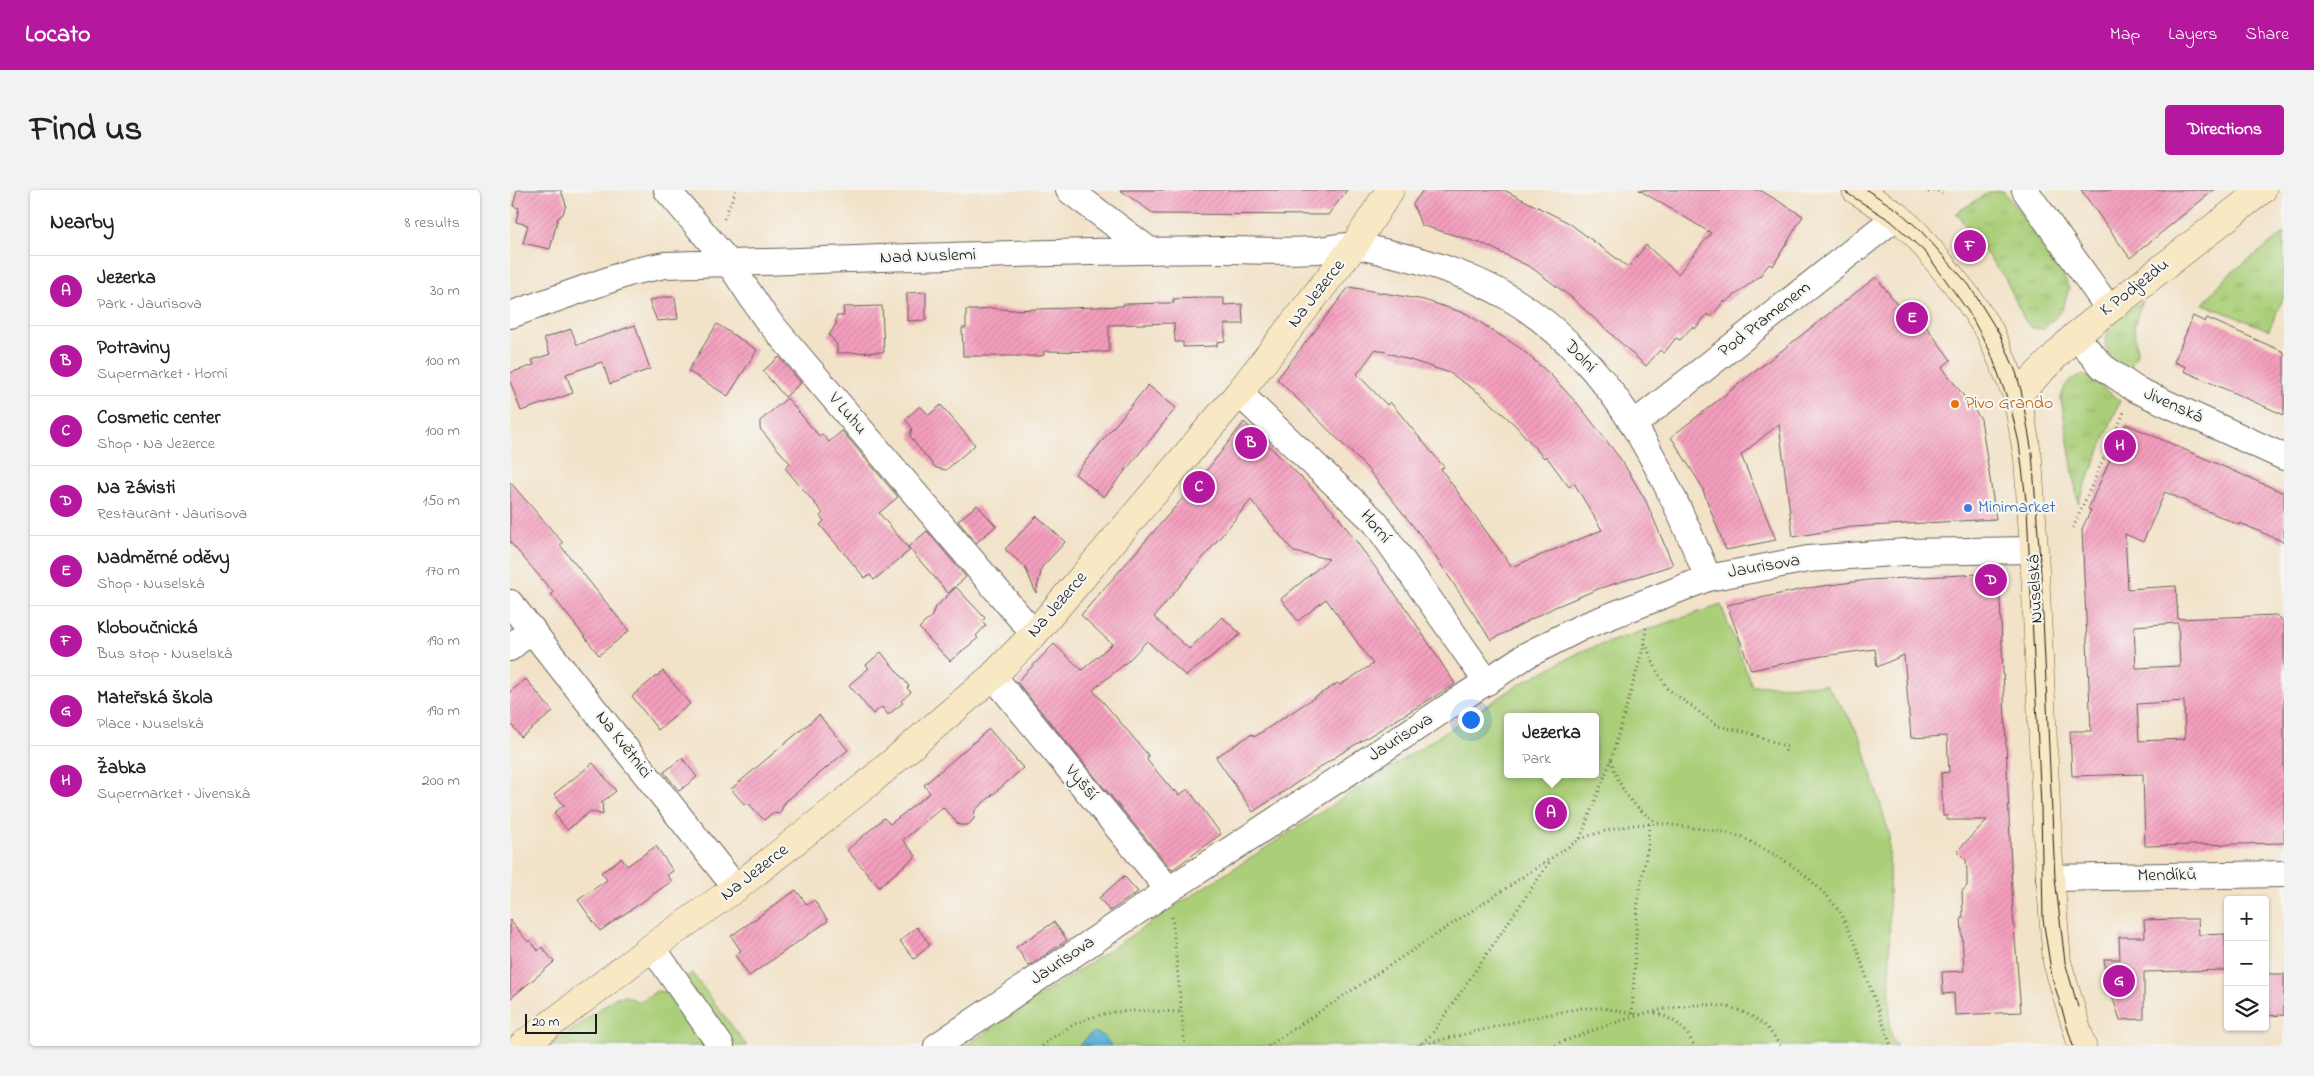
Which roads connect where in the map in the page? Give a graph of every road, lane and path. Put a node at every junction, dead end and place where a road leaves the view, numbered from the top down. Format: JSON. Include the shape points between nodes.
{"nodes":[{"id":1,"x":667,"y":190,"type":"edge"},
{"id":2,"x":736,"y":190,"type":"edge"},
{"id":3,"x":1069,"y":190,"type":"edge"},
{"id":4,"x":1390,"y":190,"type":"edge"},
{"id":5,"x":1856,"y":190,"type":"edge"},
{"id":6,"x":2025,"y":190,"type":"edge"},
{"id":7,"x":2262,"y":190,"type":"edge"},
{"id":8,"x":1928,"y":192,"type":"dead end"},
{"id":9,"x":1942,"y":194,"type":"dead end"},
{"id":10,"x":1897,"y":216,"type":"junction"},
{"id":11,"x":723,"y":221,"type":"dead end"},
{"id":12,"x":1354,"y":246,"type":"junction"},
{"id":13,"x":1150,"y":251,"type":"junction"},
{"id":14,"x":729,"y":263,"type":"junction"},
{"id":15,"x":2109,"y":309,"type":"junction"},
{"id":16,"x":510,"y":315,"type":"edge"},
{"id":17,"x":2075,"y":336,"type":"junction"},
{"id":18,"x":1239,"y":392,"type":"junction"},
{"id":19,"x":2017,"y":394,"type":"junction"},
{"id":20,"x":2126,"y":408,"type":"dead end"},
{"id":21,"x":1633,"y":425,"type":"junction"},
{"id":22,"x":2284,"y":457,"type":"edge"},
{"id":23,"x":2073,"y":528,"type":"dead end"},
{"id":24,"x":2034,"y":550,"type":"junction"},
{"id":25,"x":1708,"y":578,"type":"junction"},
{"id":26,"x":510,"y":602,"type":"edge"},
{"id":27,"x":1646,"y":622,"type":"dead end"},
{"id":28,"x":532,"y":630,"type":"junction"},
{"id":29,"x":1034,"y":634,"type":"junction"},
{"id":30,"x":1645,"y":642,"type":"junction"},
{"id":31,"x":510,"y":648,"type":"edge"},
{"id":32,"x":993,"y":676,"type":"junction"},
{"id":33,"x":1487,"y":682,"type":"junction"},
{"id":34,"x":1784,"y":755,"type":"dead end"},
{"id":35,"x":1611,"y":760,"type":"junction"},
{"id":36,"x":1649,"y":823,"type":"junction"},
{"id":37,"x":1657,"y":823,"type":"junction"},
{"id":38,"x":1580,"y":839,"type":"junction"},
{"id":39,"x":1553,"y":858,"type":"junction"},
{"id":40,"x":2284,"y":874,"type":"edge"},
{"id":41,"x":2049,"y":878,"type":"junction"},
{"id":42,"x":736,"y":888,"type":"junction"},
{"id":43,"x":1170,"y":899,"type":"junction"},
{"id":44,"x":652,"y":947,"type":"junction"},
{"id":45,"x":1182,"y":1012,"type":"junction"},
{"id":46,"x":1653,"y":1012,"type":"junction"},
{"id":47,"x":1632,"y":1014,"type":"junction"},
{"id":48,"x":1642,"y":1016,"type":"junction"},
{"id":49,"x":522,"y":1046,"type":"edge"},
{"id":50,"x":721,"y":1046,"type":"edge"},
{"id":51,"x":937,"y":1046,"type":"edge"},
{"id":52,"x":1042,"y":1046,"type":"edge"},
{"id":53,"x":1185,"y":1046,"type":"edge"},
{"id":54,"x":1268,"y":1046,"type":"edge"},
{"id":55,"x":1418,"y":1046,"type":"edge"},
{"id":56,"x":1550,"y":1046,"type":"edge"},
{"id":57,"x":1694,"y":1046,"type":"edge"},
{"id":58,"x":1780,"y":1046,"type":"edge"},
{"id":59,"x":1890,"y":1046,"type":"edge"},
{"id":60,"x":2082,"y":1046,"type":"edge"}],
"edges":[{"from":1,"to":14,"type":"street","name":"V Luhu"},
{"from":2,"to":11,"type":"path"},
{"from":3,"to":13,"type":"street"},
{"from":4,"to":12,"type":"street","name":"Na Jezerce"},
{"from":5,"to":10,"type":"street","name":"Nuselská"},
{"from":6,"to":15,"type":"street"},
{"from":7,"to":15,"type":"street","name":"K Podjezdu"},
{"from":8,"to":9,"type":"path","via":[[1936,190]]},
{"from":10,"to":19,"type":"street","name":"Nuselská","via":[[1917,235],[1967,297],[1990,332]]},
{"from":10,"to":21,"type":"street","name":"Pod Pramenem"},
{"from":12,"to":13,"type":"street","name":"Nad Nuslemi","via":[[1316,250]]},
{"from":12,"to":18,"type":"street","name":"Na Jezerce"},
{"from":12,"to":21,"type":"street","name":"Dolní","via":[[1406,256],[1457,272],[1508,297],[1578,352],[1608,387]]},
{"from":13,"to":14,"type":"street","name":"Nad Nuslemi"},
{"from":14,"to":16,"type":"street","name":"Nad Nuslemi","via":[[646,268]]},
{"from":14,"to":29,"type":"street","name":"V Luhu","via":[[765,317]]},
{"from":15,"to":17,"type":"street","name":"K Podjezdu"},
{"from":17,"to":19,"type":"street","name":"K Podjezdu"},
{"from":17,"to":22,"type":"street","name":"Jivenská","via":[[2103,367],[2135,389]]},
{"from":18,"to":29,"type":"street","name":"Na Jezerce"},
{"from":18,"to":33,"type":"street","name":"Horní","via":[[1375,522]]},
{"from":19,"to":24,"type":"street","name":"Nuselská","via":[[2028,459]]},
{"from":20,"to":23,"type":"path"},
{"from":21,"to":25,"type":"street","name":"Dolní","via":[[1677,503]]},
{"from":24,"to":25,"type":"street","name":"Jaurisova","via":[[1905,552],[1808,559]]},
{"from":24,"to":41,"type":"street","name":"Nuselská"},
{"from":25,"to":33,"type":"street","name":"Jaurisova","via":[[1553,640]]},
{"from":26,"to":28,"type":"street","name":"Na Květnici"},
{"from":27,"to":30,"type":"path"},
{"from":28,"to":31,"type":"street"},
{"from":28,"to":42,"type":"street","name":"Na Květnici"},
{"from":29,"to":32,"type":"street","name":"Na Jezerce"},
{"from":30,"to":34,"type":"path","via":[[1667,688],[1718,726],[1787,746]]},
{"from":30,"to":35,"type":"path"},
{"from":32,"to":42,"type":"street","name":"Na Jezerce","via":[[866,786]]},
{"from":32,"to":43,"type":"street","name":"Vyšší"},
{"from":33,"to":43,"type":"street","name":"Jaurisova"},
{"from":35,"to":37,"type":"path","via":[[1624,794]]},
{"from":35,"to":38,"type":"path"},
{"from":36,"to":37,"type":"path"},
{"from":36,"to":38,"type":"path"},
{"from":36,"to":47,"type":"path","via":[[1638,898]]},
{"from":37,"to":59,"type":"path","via":[[1742,837],[1784,860],[1828,897],[1840,912],[1854,941]]},
{"from":38,"to":39,"type":"path"},
{"from":39,"to":54,"type":"path"},
{"from":39,"to":55,"type":"path","via":[[1432,1034]]},
{"from":40,"to":41,"type":"street","name":"Mendíků"},
{"from":41,"to":60,"type":"street","name":"Nuselská","via":[[2057,962]]},
{"from":42,"to":44,"type":"street","name":"Na Jezerce"},
{"from":43,"to":45,"type":"path"},
{"from":43,"to":51,"type":"street","name":"Jaurisova"},
{"from":44,"to":49,"type":"street","name":"Na Jezerce"},
{"from":44,"to":50,"type":"street"},
{"from":45,"to":52,"type":"path","via":[[1131,1010],[1100,1013],[1072,1025]]},
{"from":45,"to":53,"type":"path"},
{"from":46,"to":48,"type":"path"},
{"from":46,"to":57,"type":"path","via":[[1682,1026]]},
{"from":46,"to":58,"type":"path","via":[[1678,1006],[1730,1008],[1744,1012],[1760,1023]]},
{"from":47,"to":48,"type":"path"},
{"from":47,"to":55,"type":"path","via":[[1603,1008],[1581,1008]]},
{"from":48,"to":56,"type":"path"}]}
